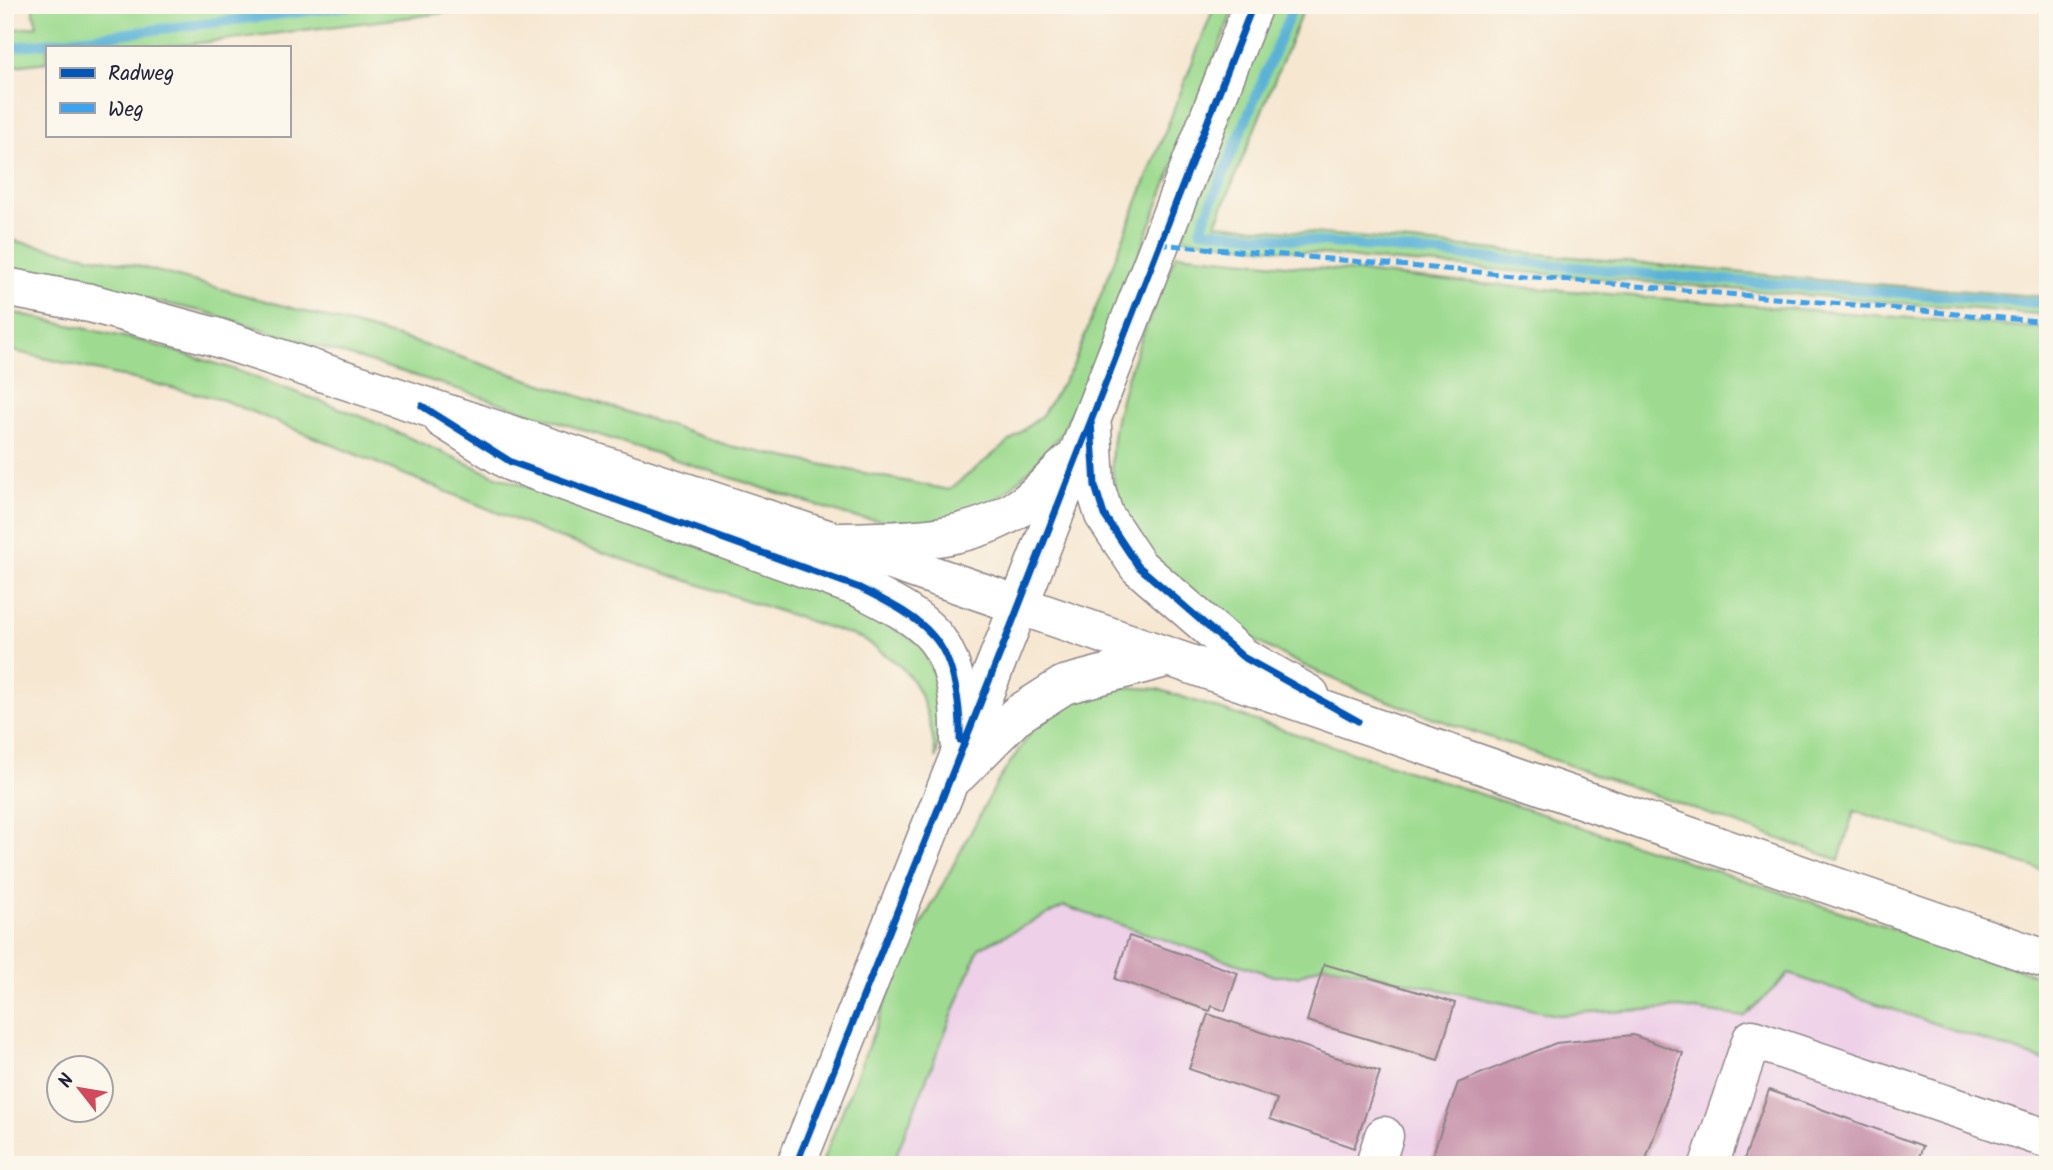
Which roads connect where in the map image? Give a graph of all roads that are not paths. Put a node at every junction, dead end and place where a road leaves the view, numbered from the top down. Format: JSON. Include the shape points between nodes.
{"nodes":[{"id":1,"x":1253,"y":5,"type":"edge"},
{"id":2,"x":5,"y":287,"type":"edge"},
{"id":3,"x":422,"y":406,"type":"junction"},
{"id":4,"x":1091,"y":414,"type":"junction"},
{"id":5,"x":1074,"y":458,"type":"junction"},
{"id":6,"x":836,"y":542,"type":"junction"},
{"id":7,"x":1018,"y":606,"type":"junction"},
{"id":8,"x":1166,"y":658,"type":"junction"},
{"id":9,"x":1358,"y":721,"type":"junction"},
{"id":10,"x":953,"y":770,"type":"junction"},
{"id":11,"x":2048,"y":960,"type":"edge"},
{"id":12,"x":2048,"y":1139,"type":"edge"},
{"id":13,"x":796,"y":1165,"type":"edge"},
{"id":14,"x":1709,"y":1165,"type":"edge"}],
"edges":[{"from":1,"to":4,"type":"street"},
{"from":2,"to":3,"type":"street","via":[[90,303],[212,335]]},
{"from":3,"to":6,"type":"street"},
{"from":3,"to":10,"type":"street","via":[[511,462],[860,588],[903,610],[934,637],[961,706]]},
{"from":4,"to":5,"type":"street"},
{"from":4,"to":9,"type":"street","via":[[1096,486],[1104,515],[1138,566],[1243,657]]},
{"from":5,"to":6,"type":"street","via":[[1021,506],[967,532],[930,540]]},
{"from":5,"to":7,"type":"street"},
{"from":6,"to":7,"type":"street"},
{"from":7,"to":8,"type":"street"},
{"from":7,"to":10,"type":"street"},
{"from":8,"to":9,"type":"street"},
{"from":8,"to":10,"type":"street","via":[[1065,685],[1017,715]]},
{"from":9,"to":11,"type":"street"},
{"from":10,"to":13,"type":"street"},
{"from":12,"to":14,"type":"street","via":[[1752,1039]]}]}
